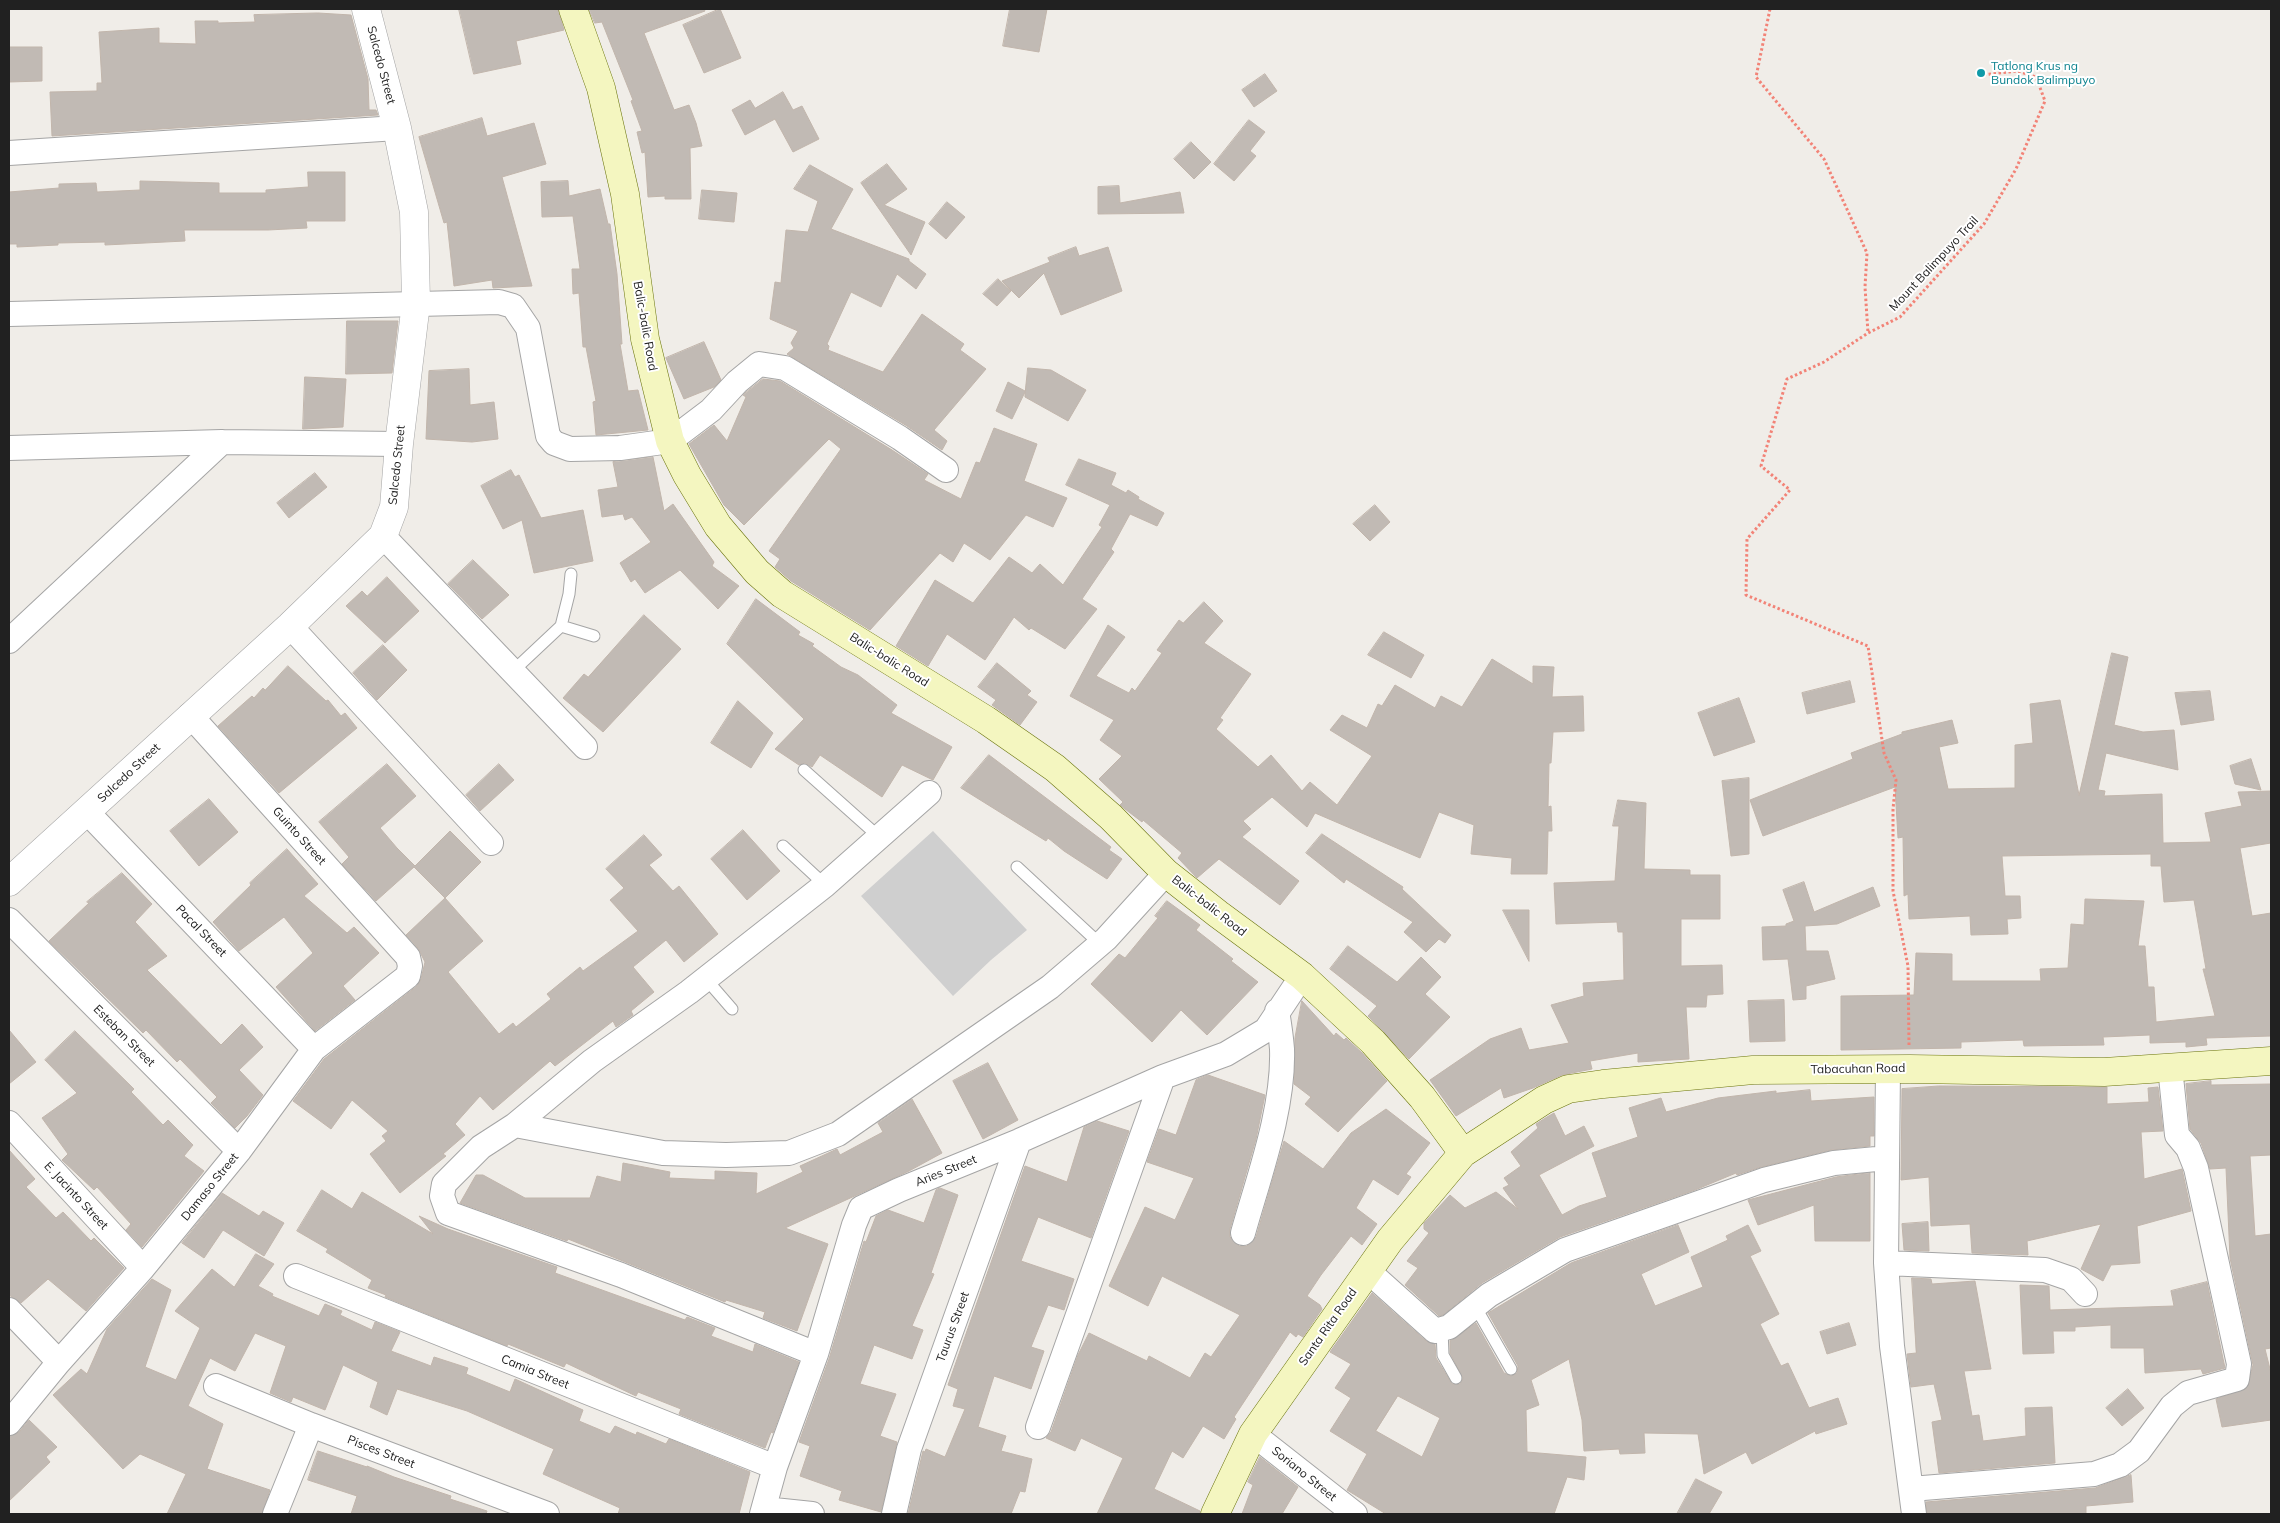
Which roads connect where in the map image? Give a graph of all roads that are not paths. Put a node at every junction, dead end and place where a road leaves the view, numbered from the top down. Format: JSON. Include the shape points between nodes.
{"nodes":[{"id":1,"x":366,"y":9,"type":"edge"},
{"id":2,"x":573,"y":9,"type":"edge"},
{"id":3,"x":397,"y":128,"type":"junction"},
{"id":4,"x":9,"y":153,"type":"edge"},
{"id":5,"x":416,"y":303,"type":"junction"},
{"id":6,"x":9,"y":314,"type":"edge"},
{"id":7,"x":670,"y":441,"type":"junction"},
{"id":8,"x":222,"y":442,"type":"junction"},
{"id":9,"x":399,"y":444,"type":"junction"},
{"id":10,"x":9,"y":448,"type":"edge"},
{"id":11,"x":946,"y":470,"type":"dead end"},
{"id":12,"x":383,"y":536,"type":"junction"},
{"id":13,"x":571,"y":574,"type":"dead end"},
{"id":14,"x":290,"y":626,"type":"junction"},
{"id":15,"x":561,"y":626,"type":"junction"},
{"id":16,"x":594,"y":636,"type":"dead end"},
{"id":17,"x":9,"y":641,"type":"edge"},
{"id":18,"x":512,"y":672,"type":"junction"},
{"id":19,"x":190,"y":715,"type":"junction"},
{"id":20,"x":585,"y":747,"type":"dead end"},
{"id":21,"x":804,"y":770,"type":"dead end"},
{"id":22,"x":929,"y":793,"type":"dead end"},
{"id":23,"x":87,"y":812,"type":"junction"},
{"id":24,"x":878,"y":836,"type":"junction"},
{"id":25,"x":491,"y":843,"type":"dead end"},
{"id":26,"x":783,"y":846,"type":"dead end"},
{"id":27,"x":1017,"y":868,"type":"dead end"},
{"id":28,"x":1166,"y":873,"type":"junction"},
{"id":29,"x":9,"y":882,"type":"edge"},
{"id":30,"x":825,"y":885,"type":"junction"},
{"id":31,"x":9,"y":920,"type":"edge"},
{"id":32,"x":1100,"y":944,"type":"junction"},
{"id":33,"x":408,"y":957,"type":"joint"},
{"id":34,"x":1302,"y":976,"type":"junction"},
{"id":35,"x":706,"y":979,"type":"junction"},
{"id":36,"x":732,"y":1009,"type":"dead end"},
{"id":37,"x":1277,"y":1011,"type":"junction"},
{"id":38,"x":314,"y":1049,"type":"junction"},
{"id":39,"x":2271,"y":1061,"type":"edge"},
{"id":40,"x":2170,"y":1067,"type":"junction"},
{"id":41,"x":1899,"y":1069,"type":"junction"},
{"id":42,"x":1163,"y":1077,"type":"junction"},
{"id":43,"x":9,"y":1123,"type":"edge"},
{"id":44,"x":515,"y":1125,"type":"junction"},
{"id":45,"x":1019,"y":1141,"type":"junction"},
{"id":46,"x":240,"y":1151,"type":"junction"},
{"id":47,"x":1463,"y":1153,"type":"junction"},
{"id":48,"x":1887,"y":1158,"type":"junction"},
{"id":49,"x":1243,"y":1233,"type":"dead end"},
{"id":50,"x":1886,"y":1263,"type":"junction"},
{"id":51,"x":143,"y":1268,"type":"junction"},
{"id":52,"x":1368,"y":1272,"type":"junction"},
{"id":53,"x":296,"y":1276,"type":"dead end"},
{"id":54,"x":2085,"y":1294,"type":"dead end"},
{"id":55,"x":1476,"y":1306,"type":"junction"},
{"id":56,"x":9,"y":1310,"type":"edge"},
{"id":57,"x":1442,"y":1329,"type":"junction"},
{"id":58,"x":816,"y":1354,"type":"junction"},
{"id":59,"x":59,"y":1362,"type":"junction"},
{"id":60,"x":1511,"y":1370,"type":"dead end"},
{"id":61,"x":1456,"y":1378,"type":"dead end"},
{"id":62,"x":216,"y":1386,"type":"dead end"},
{"id":63,"x":9,"y":1424,"type":"edge"},
{"id":64,"x":311,"y":1425,"type":"junction"},
{"id":65,"x":1038,"y":1427,"type":"dead end"},
{"id":66,"x":1253,"y":1434,"type":"junction"},
{"id":67,"x":775,"y":1467,"type":"junction"},
{"id":68,"x":1911,"y":1489,"type":"junction"},
{"id":69,"x":763,"y":1511,"type":"edge"},
{"id":70,"x":275,"y":1514,"type":"edge"},
{"id":71,"x":547,"y":1514,"type":"edge"},
{"id":72,"x":812,"y":1514,"type":"edge"},
{"id":73,"x":894,"y":1514,"type":"edge"},
{"id":74,"x":1214,"y":1514,"type":"edge"},
{"id":75,"x":1355,"y":1514,"type":"edge"},
{"id":76,"x":1914,"y":1514,"type":"edge"}],
"edges":[{"from":1,"to":3,"type":"street","name":"Salcedo Street"},
{"from":2,"to":7,"type":"main road","name":"Balic-balic Road","via":[[601,88],[610,126],[625,194],[645,339]]},
{"from":3,"to":4,"type":"street"},
{"from":3,"to":5,"type":"street","name":"Salcedo Street","via":[[414,212]]},
{"from":5,"to":6,"type":"street"},
{"from":5,"to":7,"type":"street","via":[[499,302],[513,306],[528,328],[548,436],[554,443],[570,449],[620,448]]},
{"from":5,"to":9,"type":"street","name":"Salcedo Street"},
{"from":7,"to":11,"type":"street","via":[[711,410],[759,364],[785,368]]},
{"from":7,"to":28,"type":"main road","name":"Balic-balic Road","via":[[718,526],[757,572],[782,594],[986,720],[1055,768],[1111,817]]},
{"from":8,"to":9,"type":"street"},
{"from":8,"to":10,"type":"street"},
{"from":8,"to":17,"type":"street"},
{"from":9,"to":12,"type":"street","name":"Salcedo Street","via":[[394,506]]},
{"from":12,"to":14,"type":"street","name":"Salcedo Street"},
{"from":12,"to":18,"type":"street"},
{"from":13,"to":15,"type":"lane"},
{"from":14,"to":19,"type":"street","name":"Salcedo Street"},
{"from":14,"to":25,"type":"street"},
{"from":15,"to":16,"type":"lane"},
{"from":15,"to":18,"type":"lane"},
{"from":18,"to":20,"type":"street"},
{"from":19,"to":23,"type":"street","name":"Salcedo Street"},
{"from":19,"to":33,"type":"street","name":"Guinto Street"},
{"from":21,"to":24,"type":"lane"},
{"from":22,"to":24,"type":"street"},
{"from":23,"to":29,"type":"street","name":"Salcedo Street"},
{"from":23,"to":38,"type":"street","name":"Pacal Street"},
{"from":24,"to":30,"type":"street"},
{"from":26,"to":30,"type":"lane"},
{"from":27,"to":32,"type":"lane"},
{"from":28,"to":32,"type":"street"},
{"from":28,"to":34,"type":"main road","name":"Balic-balic Road"},
{"from":30,"to":35,"type":"street"},
{"from":31,"to":46,"type":"street","name":"Esteban Street"},
{"from":32,"to":44,"type":"street","via":[[1050,987],[838,1134],[789,1154],[663,1153]]},
{"from":33,"to":38,"type":"street","name":"Damaso Street","via":[[408,976]]},
{"from":34,"to":37,"type":"street","name":"Aries Street"},
{"from":34,"to":47,"type":"main road","name":"Balic-balic Road","via":[[1373,1042],[1422,1097]]},
{"from":35,"to":36,"type":"lane"},
{"from":35,"to":44,"type":"street","via":[[592,1061]]},
{"from":37,"to":42,"type":"street","name":"Aries Street","via":[[1266,1030],[1226,1054]]},
{"from":37,"to":49,"type":"street","via":[[1282,1050],[1279,1095]]},
{"from":38,"to":46,"type":"street","name":"Damaso Street"},
{"from":39,"to":40,"type":"main road","name":"Tabacuhan Road"},
{"from":40,"to":41,"type":"main road","name":"Tabacuhan Road","via":[[2104,1072]]},
{"from":40,"to":68,"type":"street","via":[[2177,1135],[2188,1148],[2196,1168],[2239,1364],[2238,1380],[2188,1392],[2172,1406],[2139,1451],[2120,1465],[2094,1474]]},
{"from":41,"to":47,"type":"main road","name":"Tabacuhan Road","via":[[1753,1070],[1568,1089],[1544,1100]]},
{"from":41,"to":48,"type":"street"},
{"from":42,"to":45,"type":"street","name":"Aries Street"},
{"from":42,"to":65,"type":"street"},
{"from":43,"to":51,"type":"street","name":"E. Jacinto Street"},
{"from":44,"to":58,"type":"street","via":[[481,1147],[444,1184],[442,1196],[448,1213],[621,1275]]},
{"from":45,"to":58,"type":"street","name":"Aries Street","via":[[861,1208]]},
{"from":45,"to":73,"type":"street","name":"Taurus Street","via":[[910,1449]]},
{"from":46,"to":51,"type":"street","name":"Damaso Street"},
{"from":47,"to":52,"type":"main road","name":"Santa Rita Road","via":[[1390,1240]]},
{"from":48,"to":50,"type":"street"},
{"from":48,"to":55,"type":"street","via":[[1834,1164],[1764,1180],[1565,1250]]},
{"from":50,"to":54,"type":"street","via":[[2044,1270],[2071,1279]]},
{"from":50,"to":68,"type":"street","via":[[1892,1346]]},
{"from":51,"to":59,"type":"street","name":"Damaso Street"},
{"from":52,"to":57,"type":"street","via":[[1436,1331]]},
{"from":52,"to":66,"type":"main road","name":"Santa Rita Road"},
{"from":53,"to":67,"type":"street","name":"Camia Street"},
{"from":55,"to":57,"type":"street"},
{"from":55,"to":60,"type":"lane"},
{"from":56,"to":59,"type":"street"},
{"from":57,"to":61,"type":"lane","via":[[1443,1355]]},
{"from":58,"to":67,"type":"street","name":"Aries Street"},
{"from":59,"to":63,"type":"street","name":"Damaso Street"},
{"from":62,"to":64,"type":"street","name":"Pisces Street"},
{"from":64,"to":70,"type":"street"},
{"from":64,"to":71,"type":"street","name":"Pisces Street"},
{"from":66,"to":74,"type":"main road","name":"Santa Rita Road"},
{"from":66,"to":75,"type":"street","name":"Soriano Street"},
{"from":67,"to":69,"type":"street","name":"Aries Street"},
{"from":68,"to":76,"type":"street"},
{"from":69,"to":72,"type":"street"}]}
